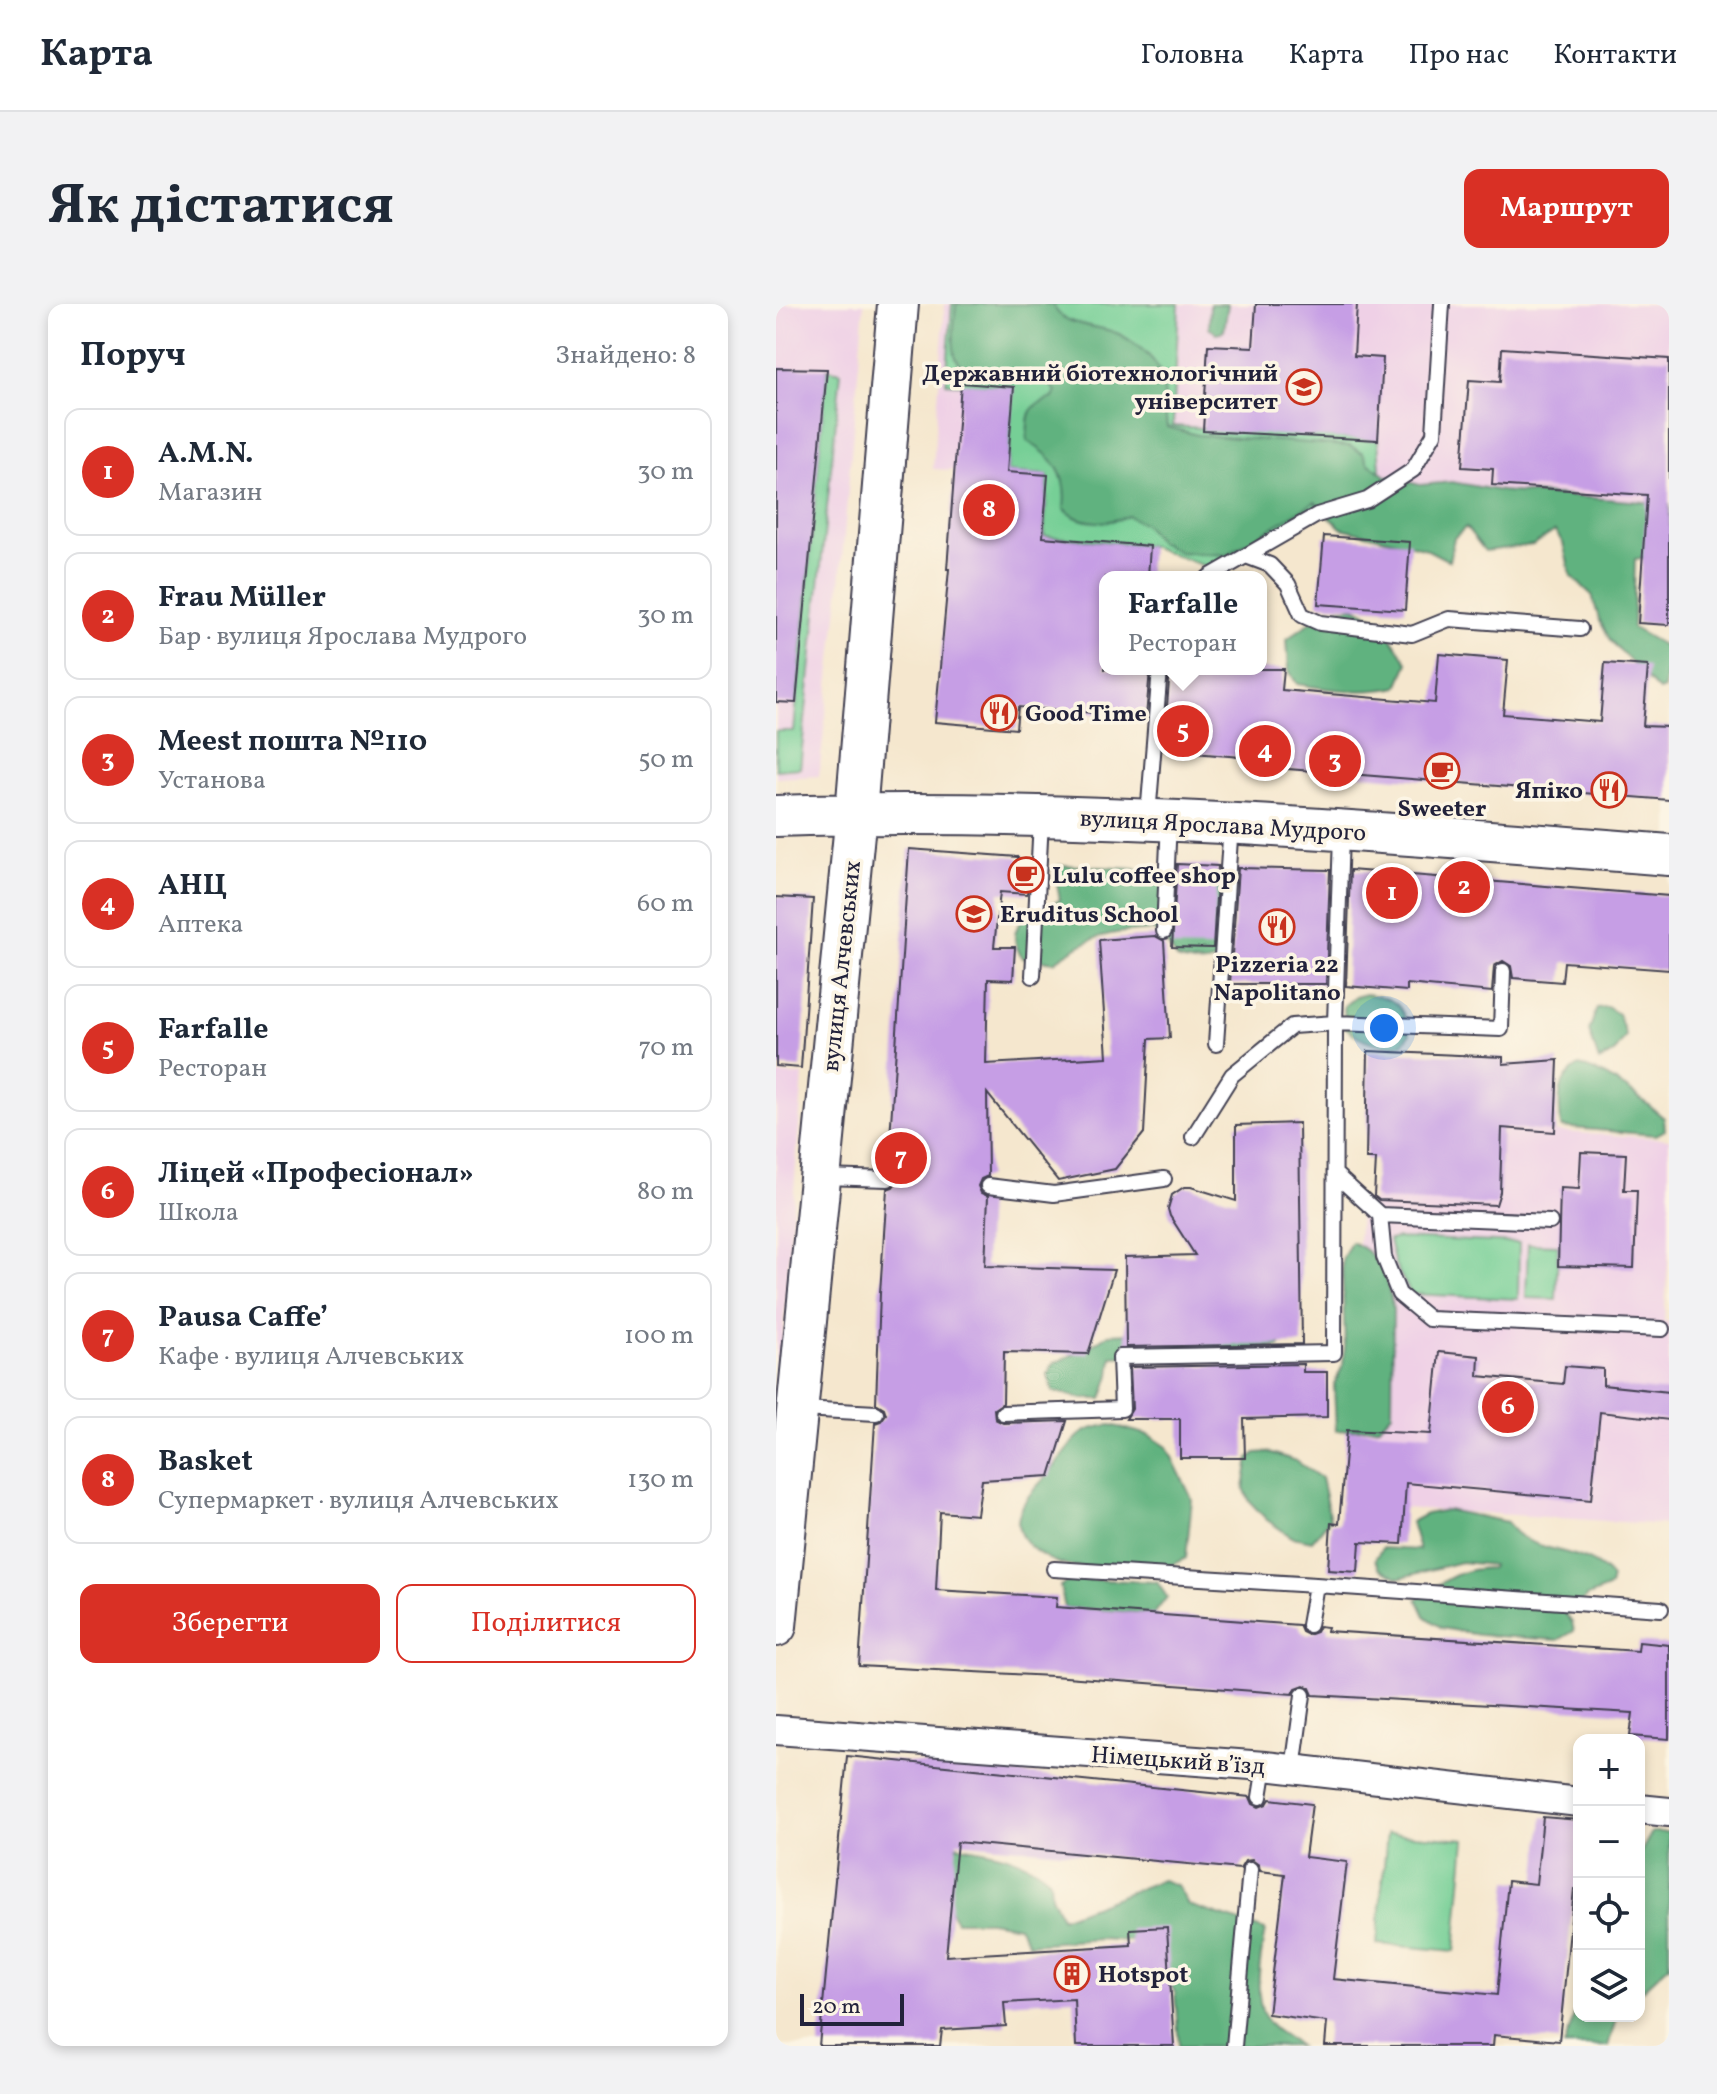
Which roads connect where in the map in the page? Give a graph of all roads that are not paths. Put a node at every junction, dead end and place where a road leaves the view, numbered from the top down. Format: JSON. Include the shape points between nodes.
{"nodes":[{"id":1,"x":898,"y":304,"type":"edge"},
{"id":2,"x":1442,"y":304,"type":"edge"},
{"id":3,"x":1246,"y":556,"type":"junction"},
{"id":4,"x":1220,"y":571,"type":"edge"},
{"id":5,"x":1580,"y":629,"type":"dead end"},
{"id":6,"x":1160,"y":675,"type":"edge"},
{"id":7,"x":856,"y":813,"type":"junction"},
{"id":8,"x":776,"y":816,"type":"edge"},
{"id":9,"x":1041,"y":816,"type":"junction"},
{"id":10,"x":1158,"y":820,"type":"junction"},
{"id":11,"x":1231,"y":824,"type":"junction"},
{"id":12,"x":1342,"y":830,"type":"junction"},
{"id":13,"x":1669,"y":855,"type":"edge"},
{"id":14,"x":1164,"y":931,"type":"dead end"},
{"id":15,"x":1503,"y":971,"type":"dead end"},
{"id":16,"x":1033,"y":976,"type":"dead end"},
{"id":17,"x":1335,"y":1023,"type":"junction"},
{"id":18,"x":1216,"y":1044,"type":"dead end"},
{"id":19,"x":1193,"y":1137,"type":"dead end"},
{"id":20,"x":1336,"y":1175,"type":"junction"},
{"id":21,"x":820,"y":1177,"type":"junction"},
{"id":22,"x":888,"y":1179,"type":"dead end"},
{"id":23,"x":1164,"y":1179,"type":"dead end"},
{"id":24,"x":988,"y":1186,"type":"dead end"},
{"id":25,"x":1380,"y":1215,"type":"junction"},
{"id":26,"x":1550,"y":1222,"type":"dead end"},
{"id":27,"x":1662,"y":1329,"type":"dead end"},
{"id":28,"x":797,"y":1408,"type":"junction"},
{"id":29,"x":876,"y":1413,"type":"dead end"},
{"id":30,"x":1003,"y":1413,"type":"dead end"},
{"id":31,"x":1054,"y":1569,"type":"dead end"},
{"id":32,"x":1316,"y":1585,"type":"junction"},
{"id":33,"x":1661,"y":1609,"type":"dead end"},
{"id":34,"x":1309,"y":1625,"type":"dead end"},
{"id":35,"x":776,"y":1626,"type":"edge"},
{"id":36,"x":1303,"y":1695,"type":"dead end"},
{"id":37,"x":776,"y":1730,"type":"edge"},
{"id":38,"x":1279,"y":1768,"type":"junction"},
{"id":39,"x":1260,"y":1797,"type":"dead end"},
{"id":40,"x":1573,"y":1801,"type":"edge"},
{"id":41,"x":1645,"y":1810,"type":"edge"},
{"id":42,"x":1669,"y":1812,"type":"edge"},
{"id":43,"x":1250,"y":1870,"type":"dead end"},
{"id":44,"x":1234,"y":2046,"type":"edge"}],
"edges":[{"from":1,"to":7,"type":"street","name":"вулиця Алчевських"},
{"from":2,"to":3,"type":"lane","via":[[1434,434],[1413,470],[1367,500],[1317,515]]},
{"from":3,"to":4,"type":"lane"},
{"from":3,"to":5,"type":"lane","via":[[1270,565],[1288,584],[1302,615],[1320,623],[1412,634],[1449,619]]},
{"from":6,"to":10,"type":"lane"},
{"from":7,"to":8,"type":"street","name":"вулиця Ярослава Мудрого"},
{"from":7,"to":9,"type":"street","name":"вулиця Ярослава Мудрого"},
{"from":7,"to":21,"type":"street","name":"вулиця Алчевських"},
{"from":9,"to":10,"type":"street","name":"вулиця Ярослава Мудрого"},
{"from":9,"to":16,"type":"lane"},
{"from":10,"to":11,"type":"street","name":"вулиця Ярослава Мудрого"},
{"from":10,"to":14,"type":"lane"},
{"from":11,"to":12,"type":"street","name":"вулиця Ярослава Мудрого"},
{"from":11,"to":18,"type":"lane"},
{"from":12,"to":13,"type":"street","name":"вулиця Ярослава Мудрого"},
{"from":12,"to":17,"type":"lane"},
{"from":15,"to":17,"type":"lane","via":[[1501,1029]]},
{"from":17,"to":19,"type":"lane","via":[[1292,1026],[1232,1075]]},
{"from":17,"to":20,"type":"lane"},
{"from":20,"to":25,"type":"lane"},
{"from":20,"to":30,"type":"lane","via":[[1334,1353],[1120,1357],[1122,1409]]},
{"from":21,"to":22,"type":"lane"},
{"from":21,"to":28,"type":"street","name":"вулиця Алчевських"},
{"from":23,"to":24,"type":"lane","via":[[1054,1194]]},
{"from":25,"to":26,"type":"lane"},
{"from":25,"to":27,"type":"lane","via":[[1384,1257],[1399,1294],[1429,1319]]},
{"from":28,"to":29,"type":"lane"},
{"from":28,"to":35,"type":"street","name":"вулиця Алчевських"},
{"from":31,"to":32,"type":"lane"},
{"from":32,"to":33,"type":"lane"},
{"from":32,"to":34,"type":"lane"},
{"from":36,"to":38,"type":"lane"},
{"from":37,"to":38,"type":"street","name":"Німецький в’їзд"},
{"from":38,"to":39,"type":"lane"},
{"from":38,"to":40,"type":"street","name":"Німецький в’їзд"},
{"from":41,"to":42,"type":"street"},
{"from":43,"to":44,"type":"lane"}]}
